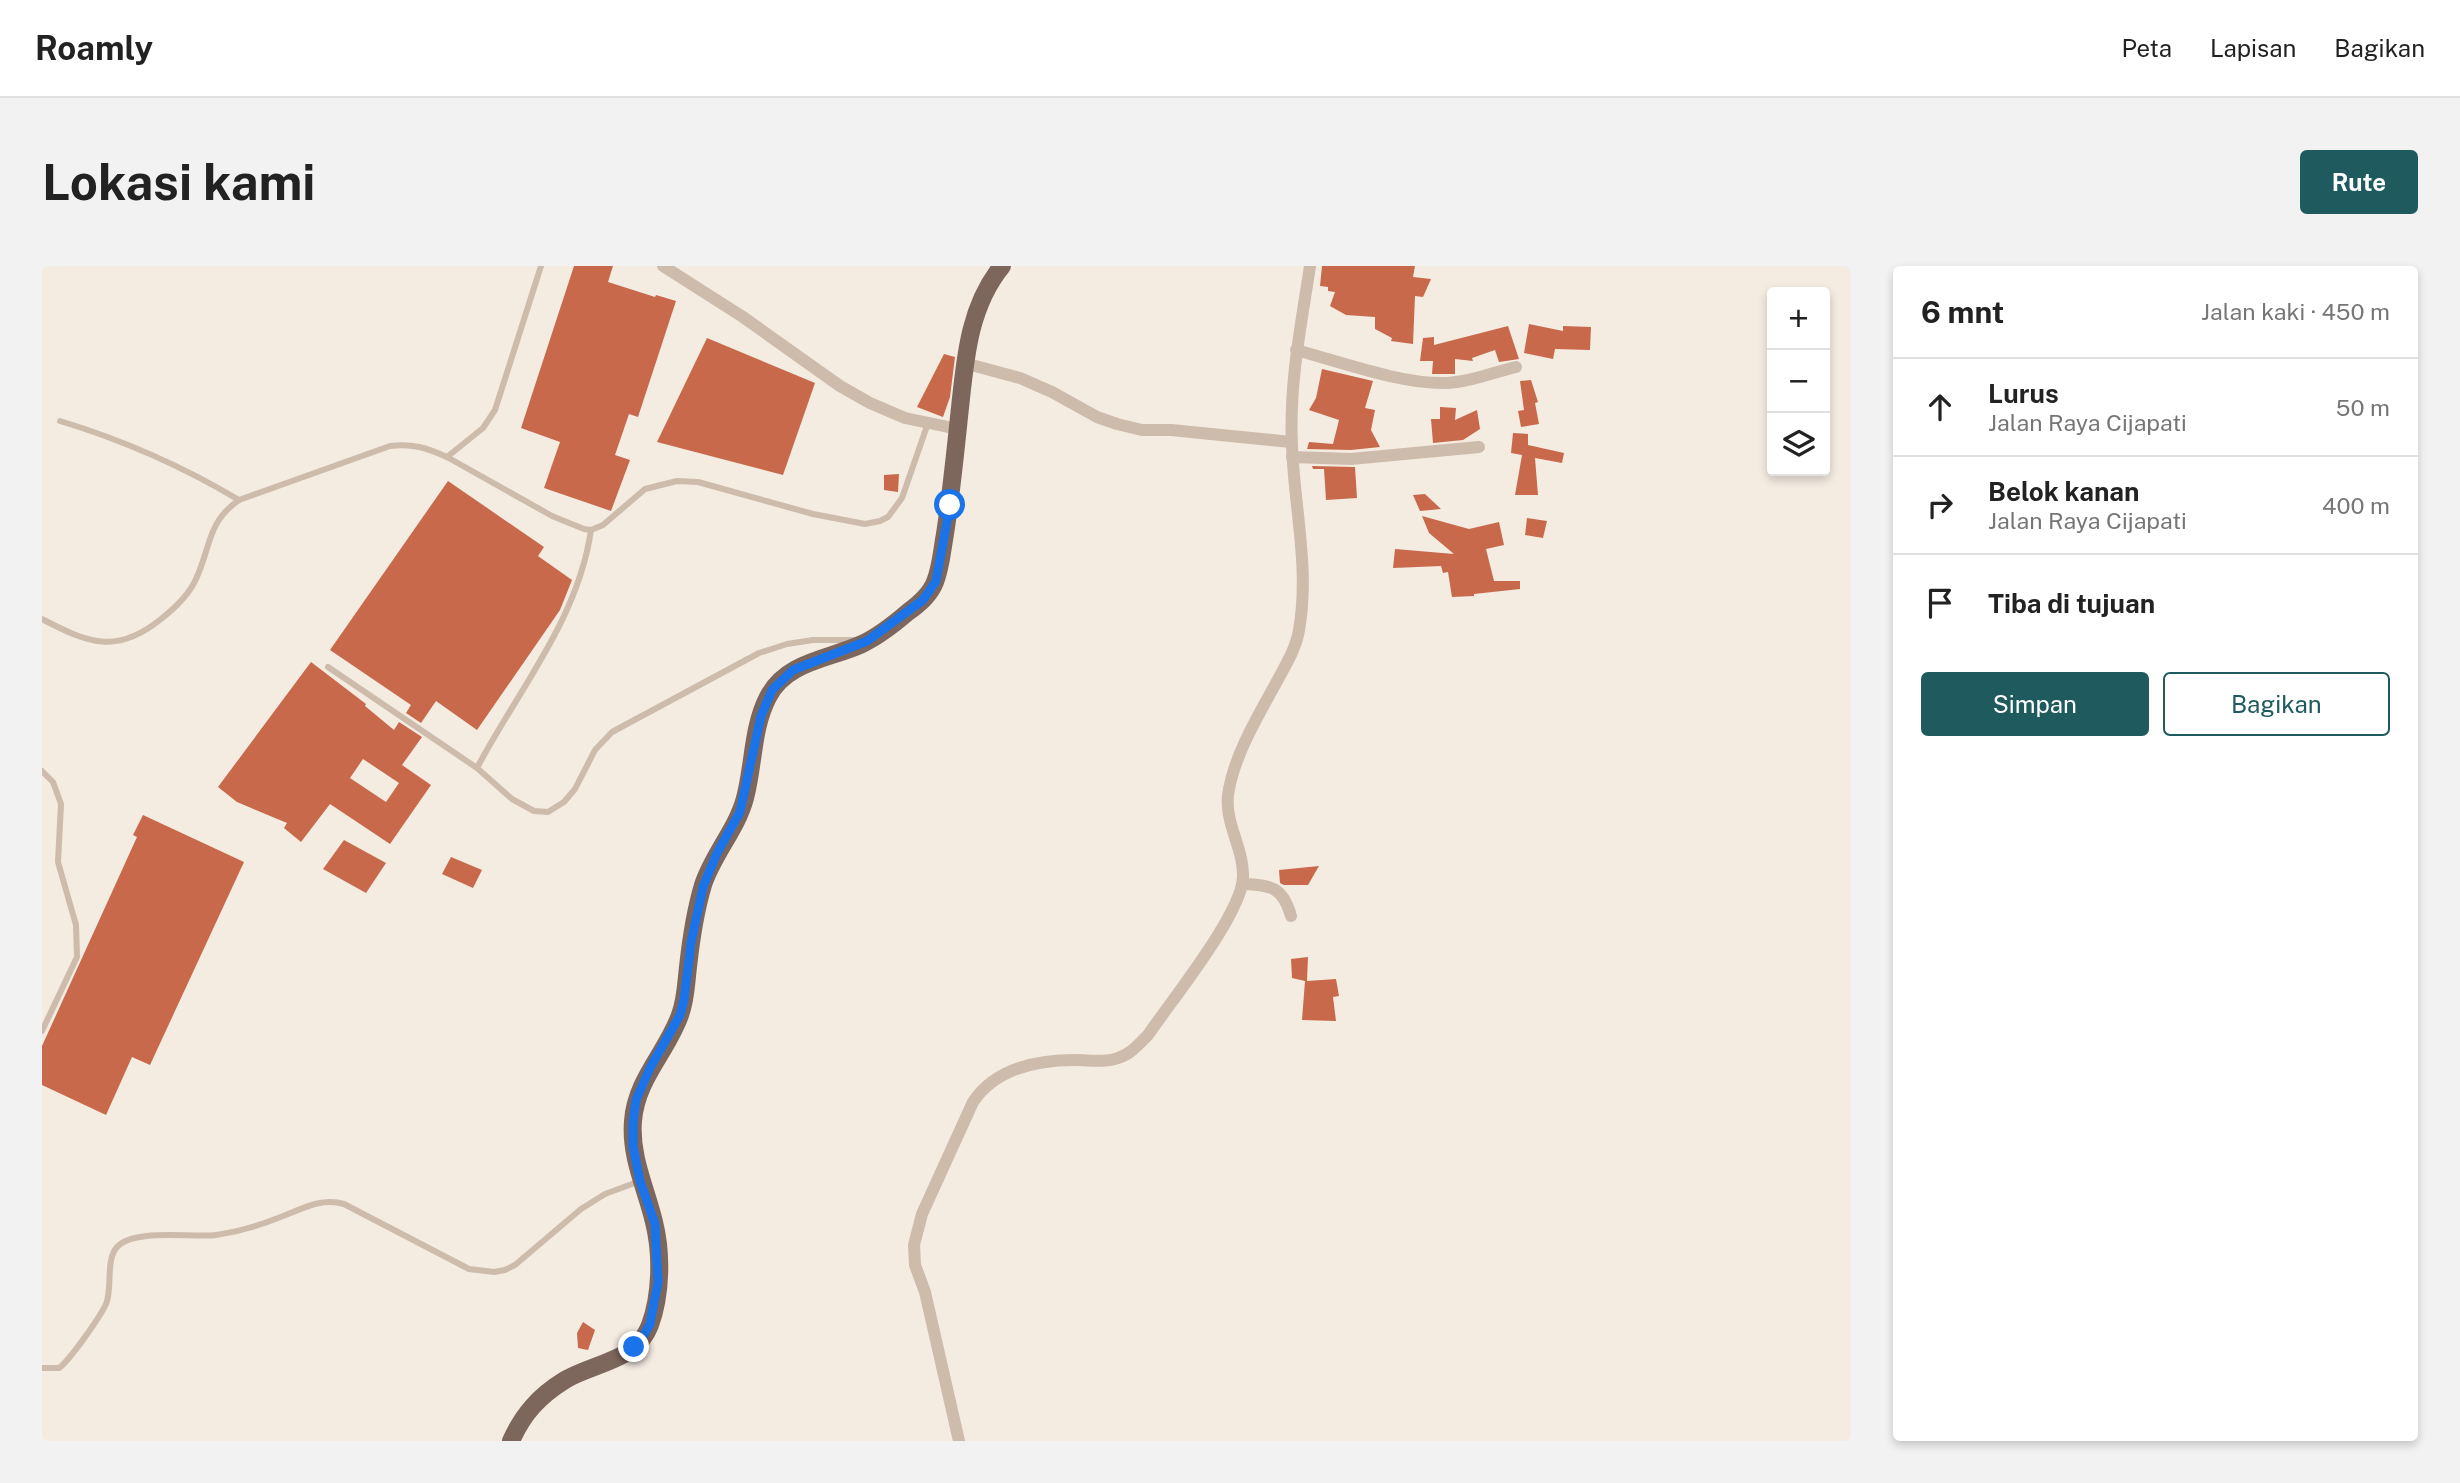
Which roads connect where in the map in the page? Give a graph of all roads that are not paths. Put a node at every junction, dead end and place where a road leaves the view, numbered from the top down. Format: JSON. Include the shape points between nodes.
{"nodes":[{"id":1,"x":541,"y":266,"type":"edge"},
{"id":2,"x":663,"y":266,"type":"edge"},
{"id":3,"x":1002,"y":266,"type":"edge"},
{"id":4,"x":1310,"y":266,"type":"edge"},
{"id":5,"x":1296,"y":350,"type":"junction"},
{"id":6,"x":964,"y":363,"type":"junction"},
{"id":7,"x":1516,"y":368,"type":"dead end"},
{"id":8,"x":60,"y":421,"type":"dead end"},
{"id":9,"x":928,"y":423,"type":"junction"},
{"id":10,"x":958,"y":429,"type":"junction"},
{"id":11,"x":1291,"y":442,"type":"junction"},
{"id":12,"x":1479,"y":447,"type":"dead end"},
{"id":13,"x":447,"y":457,"type":"junction"},
{"id":14,"x":1292,"y":457,"type":"junction"},
{"id":15,"x":239,"y":500,"type":"junction"},
{"id":16,"x":591,"y":530,"type":"junction"},
{"id":17,"x":42,"y":619,"type":"edge"},
{"id":18,"x":867,"y":641,"type":"junction"},
{"id":19,"x":328,"y":667,"type":"dead end"},
{"id":20,"x":477,"y":768,"type":"junction"},
{"id":21,"x":42,"y":771,"type":"edge"},
{"id":22,"x":1243,"y":884,"type":"junction"},
{"id":23,"x":1291,"y":916,"type":"dead end"},
{"id":24,"x":42,"y":1031,"type":"edge"},
{"id":25,"x":640,"y":1181,"type":"junction"},
{"id":26,"x":42,"y":1368,"type":"edge"},
{"id":27,"x":511,"y":1441,"type":"edge"},
{"id":28,"x":958,"y":1441,"type":"edge"}],
"edges":[{"from":1,"to":13,"type":"lane","via":[[495,410],[483,428]]},
{"from":2,"to":9,"type":"street","via":[[840,386],[905,418]]},
{"from":3,"to":6,"type":"main road","via":[[982,299]]},
{"from":4,"to":5,"type":"street"},
{"from":5,"to":7,"type":"street","via":[[1434,383]]},
{"from":5,"to":11,"type":"street"},
{"from":6,"to":10,"type":"main road"},
{"from":6,"to":11,"type":"street","via":[[1020,378],[1117,424]]},
{"from":8,"to":15,"type":"lane","via":[[166,460]]},
{"from":9,"to":10,"type":"street"},
{"from":9,"to":16,"type":"lane","via":[[902,498],[880,521],[852,522],[698,482],[677,481],[645,489]]},
{"from":10,"to":18,"type":"main road","via":[[936,581],[923,600]]},
{"from":11,"to":14,"type":"street"},
{"from":12,"to":14,"type":"street","via":[[1351,459]]},
{"from":13,"to":15,"type":"lane","via":[[416,445],[390,446]]},
{"from":13,"to":16,"type":"lane","via":[[552,516]]},
{"from":14,"to":22,"type":"street","via":[[1302,609],[1292,652],[1228,790]]},
{"from":15,"to":17,"type":"lane","via":[[220,516],[185,596],[148,630],[134,638],[105,642],[86,639]]},
{"from":16,"to":20,"type":"lane","via":[[588,555],[571,604]]},
{"from":18,"to":20,"type":"lane","via":[[787,643],[720,673],[612,732],[595,750],[575,789],[548,812],[534,811],[512,799]]},
{"from":18,"to":25,"type":"main road","via":[[793,670],[766,700],[740,812],[703,887],[680,1015],[636,1100],[633,1146]]},
{"from":19,"to":20,"type":"lane"},
{"from":21,"to":24,"type":"lane","via":[[53,782],[61,804],[58,862],[76,925],[77,957]]},
{"from":22,"to":23,"type":"street","via":[[1277,890]]},
{"from":22,"to":28,"type":"street","via":[[1217,936],[1135,1049],[1112,1060],[1049,1061],[1010,1071],[981,1090],[973,1102],[922,1214],[914,1245]]},
{"from":25,"to":26,"type":"lane","via":[[605,1194],[515,1265],[494,1272],[468,1269],[334,1201],[225,1233],[129,1240],[113,1253],[106,1303],[85,1334],[62,1367]]},
{"from":25,"to":27,"type":"main road","via":[[655,1224],[658,1255],[656,1304],[647,1332],[624,1354],[568,1378],[540,1397]]}]}
